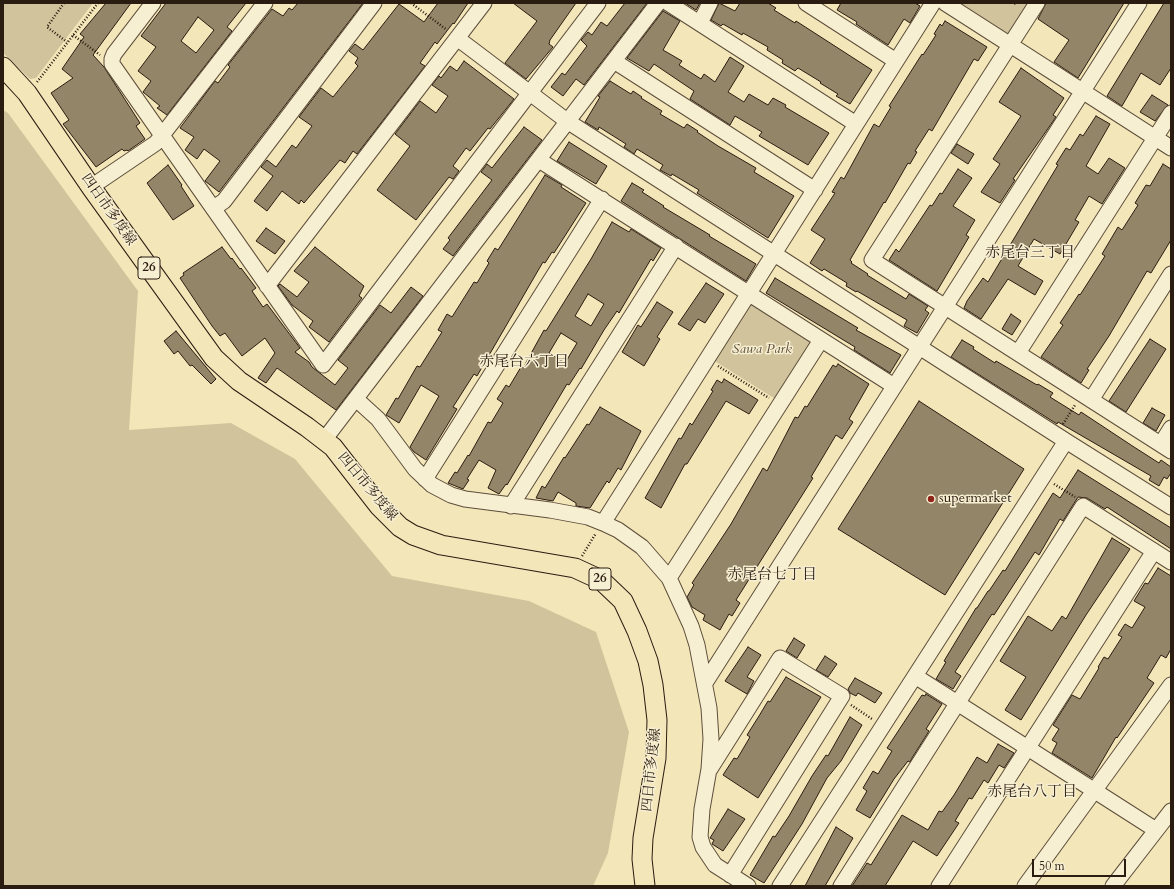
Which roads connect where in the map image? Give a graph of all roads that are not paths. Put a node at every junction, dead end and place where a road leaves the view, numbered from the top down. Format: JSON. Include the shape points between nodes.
{"nodes":[{"id":1,"x":153,"y":3,"type":"edge"},
{"id":2,"x":265,"y":3,"type":"edge"},
{"id":3,"x":374,"y":3,"type":"edge"},
{"id":4,"x":484,"y":3,"type":"edge"},
{"id":5,"x":598,"y":3,"type":"edge"},
{"id":6,"x":658,"y":3,"type":"edge"},
{"id":7,"x":668,"y":3,"type":"edge"},
{"id":8,"x":710,"y":3,"type":"edge"},
{"id":9,"x":806,"y":3,"type":"edge"},
{"id":10,"x":933,"y":3,"type":"edge"},
{"id":11,"x":945,"y":3,"type":"edge"},
{"id":12,"x":1037,"y":3,"type":"edge"},
{"id":13,"x":1139,"y":3,"type":"edge"},
{"id":14,"x":700,"y":23,"type":"junction"},
{"id":15,"x":457,"y":38,"type":"junction"},
{"id":16,"x":1010,"y":45,"type":"junction"},
{"id":17,"x":614,"y":61,"type":"junction"},
{"id":18,"x":896,"y":61,"type":"junction"},
{"id":19,"x":3,"y":67,"type":"edge"},
{"id":20,"x":1082,"y":91,"type":"junction"},
{"id":21,"x":530,"y":94,"type":"junction"},
{"id":22,"x":1171,"y":113,"type":"edge"},
{"id":23,"x":567,"y":121,"type":"junction"},
{"id":24,"x":856,"y":124,"type":"junction"},
{"id":25,"x":163,"y":136,"type":"junction"},
{"id":26,"x":1156,"y":138,"type":"junction"},
{"id":27,"x":1171,"y":148,"type":"edge"},
{"id":28,"x":539,"y":160,"type":"junction"},
{"id":29,"x":91,"y":188,"type":"junction"},
{"id":30,"x":815,"y":190,"type":"junction"},
{"id":31,"x":602,"y":199,"type":"junction"},
{"id":32,"x":214,"y":208,"type":"junction"},
{"id":33,"x":676,"y":246,"type":"junction"},
{"id":34,"x":774,"y":253,"type":"junction"},
{"id":35,"x":1171,"y":274,"type":"edge"},
{"id":36,"x":267,"y":286,"type":"junction"},
{"id":37,"x":749,"y":293,"type":"junction"},
{"id":38,"x":945,"y":306,"type":"junction"},
{"id":39,"x":821,"y":340,"type":"junction"},
{"id":40,"x":920,"y":347,"type":"junction"},
{"id":41,"x":1018,"y":353,"type":"junction"},
{"id":42,"x":894,"y":386,"type":"junction"},
{"id":43,"x":1086,"y":397,"type":"junction"},
{"id":44,"x":356,"y":399,"type":"junction"},
{"id":45,"x":1171,"y":428,"type":"edge"},
{"id":46,"x":324,"y":440,"type":"junction"},
{"id":47,"x":1066,"y":441,"type":"junction"},
{"id":48,"x":1166,"y":448,"type":"edge"},
{"id":49,"x":425,"y":479,"type":"junction"},
{"id":50,"x":511,"y":506,"type":"junction"},
{"id":51,"x":1171,"y":507,"type":"edge"},
{"id":52,"x":603,"y":522,"type":"junction"},
{"id":53,"x":1154,"y":551,"type":"junction"},
{"id":54,"x":1171,"y":562,"type":"edge"},
{"id":55,"x":669,"y":578,"type":"junction"},
{"id":56,"x":915,"y":676,"type":"junction"},
{"id":57,"x":705,"y":683,"type":"junction"},
{"id":58,"x":1171,"y":685,"type":"edge"},
{"id":59,"x":958,"y":704,"type":"junction"},
{"id":60,"x":1028,"y":747,"type":"junction"},
{"id":61,"x":709,"y":769,"type":"junction"},
{"id":62,"x":1094,"y":790,"type":"junction"},
{"id":63,"x":1171,"y":811,"type":"edge"},
{"id":64,"x":1156,"y":830,"type":"junction"},
{"id":65,"x":730,"y":875,"type":"junction"},
{"id":66,"x":645,"y":886,"type":"edge"},
{"id":67,"x":748,"y":886,"type":"edge"},
{"id":68,"x":780,"y":886,"type":"edge"},
{"id":69,"x":840,"y":886,"type":"edge"},
{"id":70,"x":939,"y":886,"type":"edge"},
{"id":71,"x":1025,"y":886,"type":"edge"},
{"id":72,"x":1113,"y":886,"type":"edge"}],
"edges":[{"from":1,"to":25,"type":"street","via":[[112,59],[112,64]]},
{"from":2,"to":25,"type":"street"},
{"from":3,"to":32,"type":"street","via":[[224,200]]},
{"from":4,"to":15,"type":"street"},
{"from":5,"to":21,"type":"street"},
{"from":6,"to":17,"type":"street"},
{"from":7,"to":14,"type":"street"},
{"from":8,"to":14,"type":"street"},
{"from":9,"to":18,"type":"street"},
{"from":10,"to":18,"type":"street"},
{"from":11,"to":16,"type":"street"},
{"from":12,"to":16,"type":"street"},
{"from":13,"to":20,"type":"street"},
{"from":14,"to":24,"type":"street"},
{"from":15,"to":21,"type":"street"},
{"from":15,"to":36,"type":"street"},
{"from":16,"to":20,"type":"street"},
{"from":16,"to":38,"type":"street","via":[[872,260]]},
{"from":17,"to":23,"type":"street"},
{"from":17,"to":30,"type":"street"},
{"from":18,"to":24,"type":"street"},
{"from":19,"to":29,"type":"main road","name":"四日市多度線","number":"26","via":[[27,93]]},
{"from":20,"to":26,"type":"street"},
{"from":20,"to":38,"type":"street"},
{"from":21,"to":23,"type":"street"},
{"from":21,"to":36,"type":"street","via":[[323,366]]},
{"from":22,"to":26,"type":"street"},
{"from":23,"to":28,"type":"street"},
{"from":23,"to":34,"type":"street"},
{"from":24,"to":30,"type":"street"},
{"from":25,"to":29,"type":"street"},
{"from":25,"to":32,"type":"street"},
{"from":26,"to":27,"type":"street"},
{"from":26,"to":41,"type":"street"},
{"from":28,"to":31,"type":"street"},
{"from":28,"to":44,"type":"street"},
{"from":29,"to":46,"type":"main road","name":"四日市多度線","number":"26","via":[[218,362],[238,381]]},
{"from":30,"to":34,"type":"street"},
{"from":31,"to":33,"type":"street"},
{"from":31,"to":49,"type":"street"},
{"from":32,"to":36,"type":"street"},
{"from":33,"to":37,"type":"street"},
{"from":33,"to":50,"type":"street"},
{"from":34,"to":37,"type":"street"},
{"from":34,"to":40,"type":"street"},
{"from":35,"to":43,"type":"street"},
{"from":37,"to":39,"type":"street"},
{"from":37,"to":52,"type":"street"},
{"from":38,"to":40,"type":"street"},
{"from":38,"to":41,"type":"street"},
{"from":39,"to":42,"type":"street"},
{"from":39,"to":55,"type":"street"},
{"from":40,"to":42,"type":"street"},
{"from":40,"to":47,"type":"street"},
{"from":41,"to":43,"type":"street"},
{"from":42,"to":57,"type":"street"},
{"from":43,"to":48,"type":"street"},
{"from":44,"to":46,"type":"street"},
{"from":44,"to":49,"type":"street","via":[[378,419],[414,469]]},
{"from":45,"to":48,"type":"street"},
{"from":46,"to":66,"type":"main road","name":"四日市多度線","number":"26","via":[[343,459],[384,511],[413,536],[441,546],[575,568],[601,580],[623,601],[648,661],[657,720],[656,758],[643,838]]},
{"from":47,"to":51,"type":"street"},
{"from":47,"to":56,"type":"street"},
{"from":49,"to":50,"type":"street","via":[[451,495]]},
{"from":50,"to":52,"type":"street","via":[[550,510]]},
{"from":52,"to":55,"type":"street","via":[[642,547]]},
{"from":53,"to":54,"type":"street"},
{"from":53,"to":59,"type":"street","via":[[1083,506]]},
{"from":53,"to":60,"type":"street"},
{"from":55,"to":57,"type":"street","via":[[691,626]]},
{"from":56,"to":59,"type":"street"},
{"from":56,"to":68,"type":"street"},
{"from":57,"to":61,"type":"street","via":[[711,739]]},
{"from":58,"to":62,"type":"street"},
{"from":59,"to":60,"type":"street"},
{"from":59,"to":69,"type":"street"},
{"from":60,"to":62,"type":"street"},
{"from":60,"to":70,"type":"street"},
{"from":61,"to":65,"type":"street","via":[[700,837],[703,847],[715,865]]},
{"from":61,"to":65,"type":"street","via":[[780,658],[842,696]]},
{"from":62,"to":64,"type":"street"},
{"from":62,"to":71,"type":"street"},
{"from":63,"to":64,"type":"street"},
{"from":64,"to":72,"type":"street"},
{"from":65,"to":67,"type":"street"}]}
